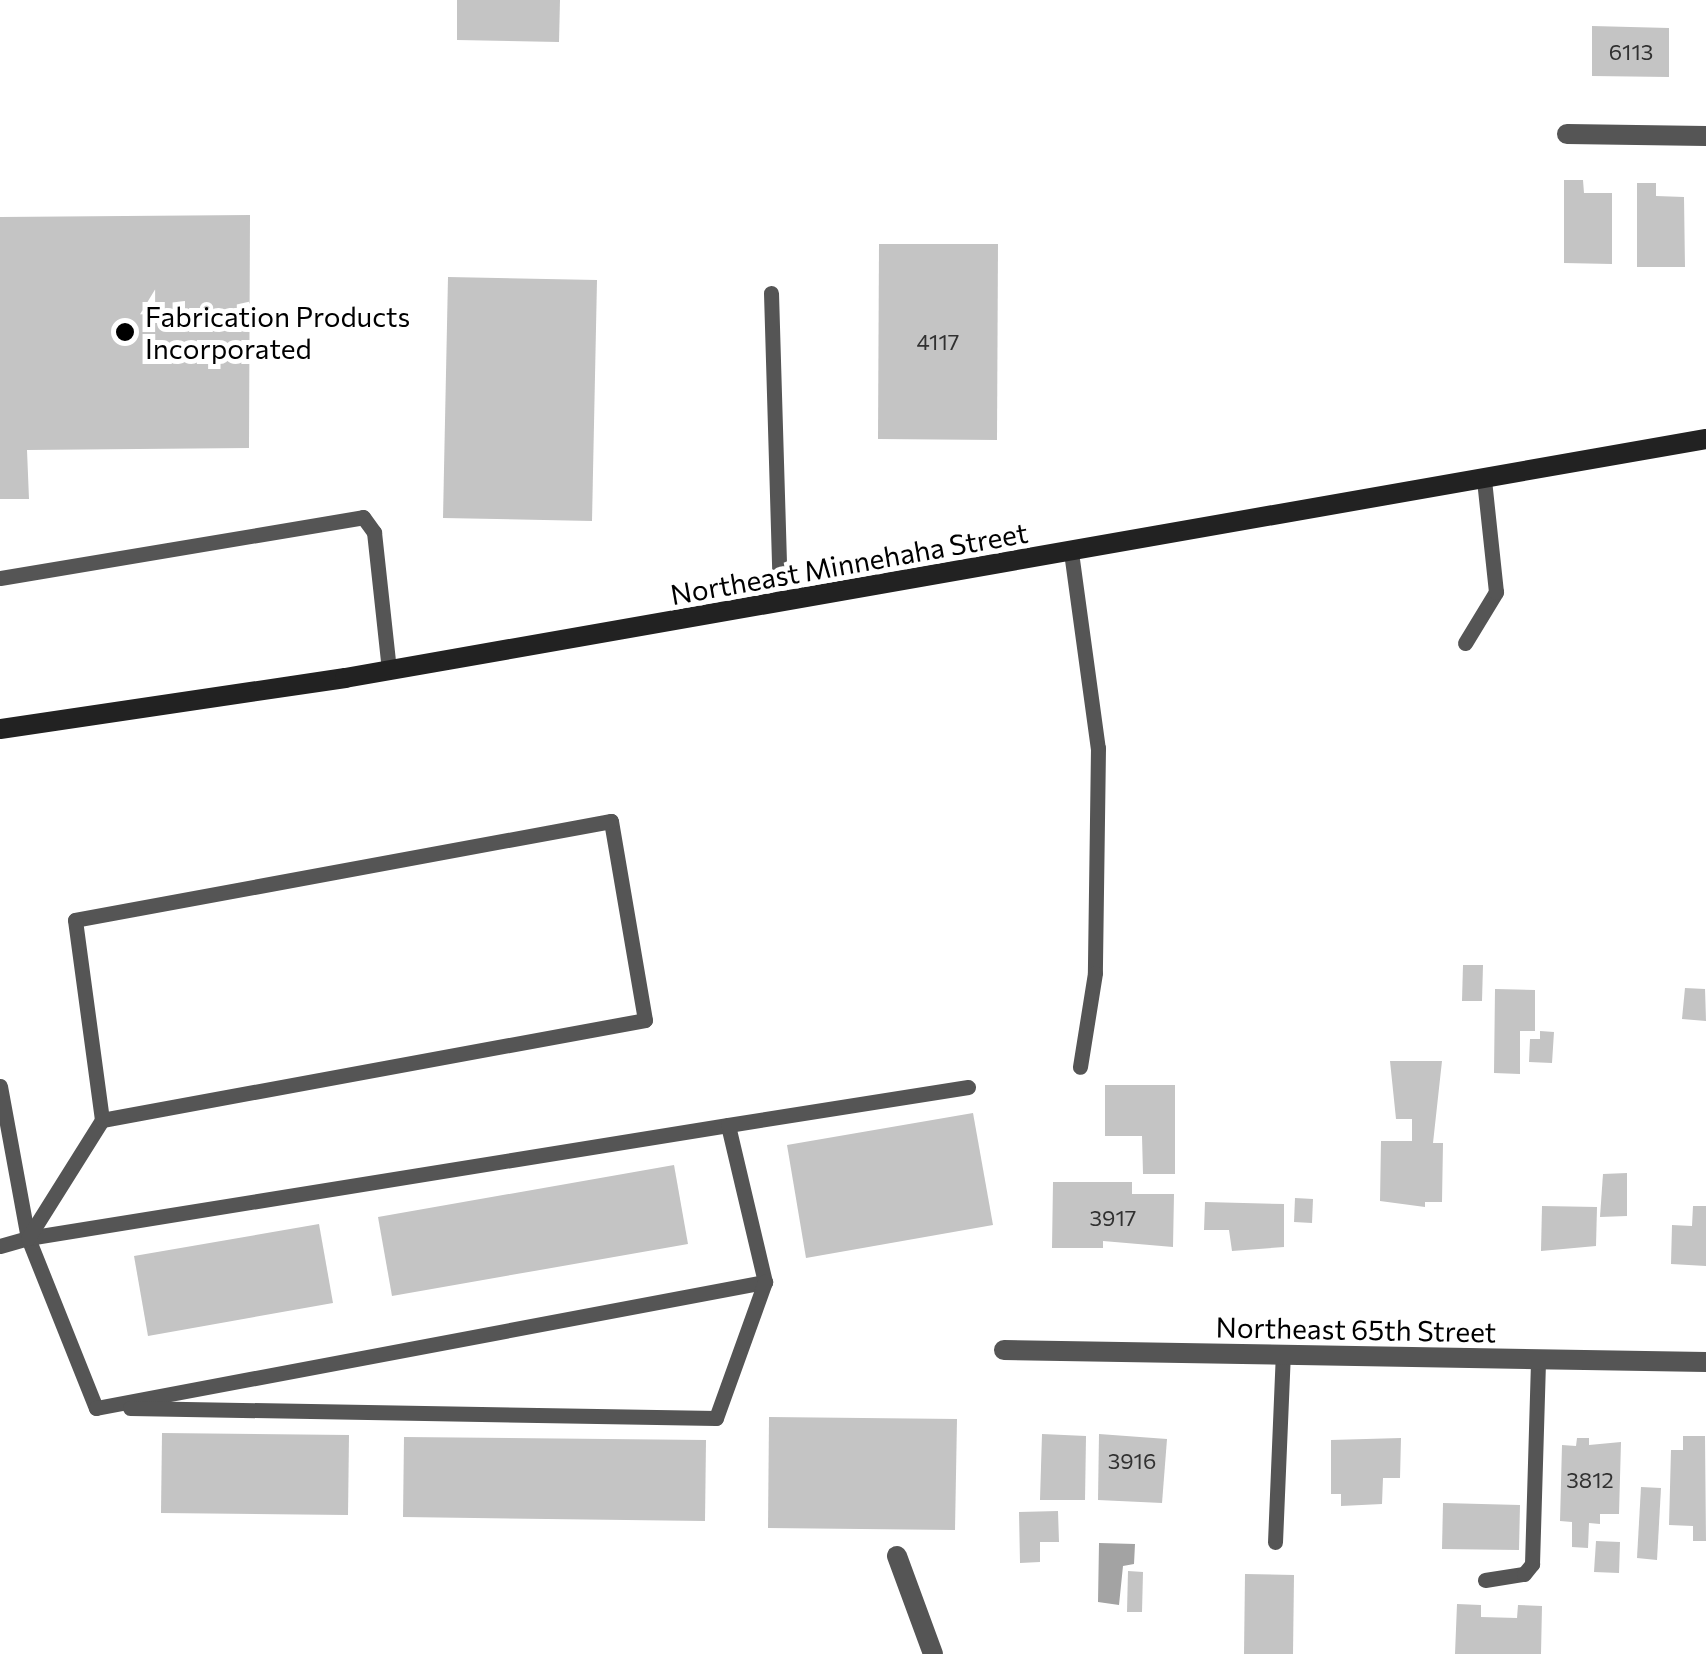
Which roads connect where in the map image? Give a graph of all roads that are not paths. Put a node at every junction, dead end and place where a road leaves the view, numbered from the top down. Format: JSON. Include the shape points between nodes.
{"nodes":[{"id":1,"x":1567,"y":134,"type":"dead end"},
{"id":2,"x":1706,"y":136,"type":"edge"},
{"id":3,"x":771,"y":293,"type":"dead end"},
{"id":4,"x":1706,"y":440,"type":"edge"},
{"id":5,"x":1484,"y":480,"type":"junction"},
{"id":6,"x":1071,"y":552,"type":"junction"},
{"id":7,"x":0,"y":578,"type":"edge"},
{"id":8,"x":780,"y":602,"type":"junction"},
{"id":9,"x":1465,"y":642,"type":"dead end"},
{"id":10,"x":388,"y":671,"type":"junction"},
{"id":11,"x":0,"y":729,"type":"edge"},
{"id":12,"x":1080,"y":1067,"type":"dead end"},
{"id":13,"x":0,"y":1086,"type":"edge"},
{"id":14,"x":968,"y":1087,"type":"dead end"},
{"id":15,"x":102,"y":1120,"type":"junction"},
{"id":16,"x":728,"y":1125,"type":"junction"},
{"id":17,"x":28,"y":1238,"type":"junction"},
{"id":18,"x":0,"y":1246,"type":"edge"},
{"id":19,"x":765,"y":1282,"type":"junction"},
{"id":20,"x":1004,"y":1350,"type":"dead end"},
{"id":21,"x":1283,"y":1355,"type":"junction"},
{"id":22,"x":1538,"y":1359,"type":"junction"},
{"id":23,"x":1706,"y":1362,"type":"edge"},
{"id":24,"x":96,"y":1408,"type":"junction"},
{"id":25,"x":1274,"y":1542,"type":"dead end"},
{"id":26,"x":898,"y":1556,"type":"dead end"},
{"id":27,"x":1485,"y":1580,"type":"dead end"},
{"id":28,"x":933,"y":1654,"type":"edge"}],
"edges":[{"from":1,"to":2,"type":"street"},
{"from":3,"to":8,"type":"lane"},
{"from":4,"to":5,"type":"main road","name":"Northeast Minnehaha Street"},
{"from":5,"to":6,"type":"main road","name":"Northeast Minnehaha Street"},
{"from":5,"to":9,"type":"lane","via":[[1496,592]]},
{"from":6,"to":8,"type":"main road","name":"Northeast Minnehaha Street"},
{"from":6,"to":12,"type":"lane","via":[[1098,748],[1095,973]]},
{"from":7,"to":10,"type":"lane","via":[[363,517],[374,532]]},
{"from":8,"to":10,"type":"main road","name":"Northeast Minnehaha Street"},
{"from":10,"to":11,"type":"main road","name":"Northeast Minnehaha Street"},
{"from":13,"to":17,"type":"lane"},
{"from":14,"to":16,"type":"lane"},
{"from":15,"to":15,"type":"lane","via":[[645,1020],[610,821],[75,920]]},
{"from":15,"to":17,"type":"lane"},
{"from":16,"to":17,"type":"lane"},
{"from":16,"to":19,"type":"lane"},
{"from":17,"to":18,"type":"lane"},
{"from":17,"to":24,"type":"lane"},
{"from":19,"to":24,"type":"lane"},
{"from":19,"to":24,"type":"lane","via":[[716,1418]]},
{"from":20,"to":21,"type":"street","name":"Northeast 65th Street"},
{"from":21,"to":22,"type":"street","name":"Northeast 65th Street"},
{"from":21,"to":25,"type":"lane"},
{"from":22,"to":23,"type":"street","name":"Northeast 65th Street"},
{"from":22,"to":27,"type":"lane","via":[[1532,1564],[1524,1574]]},
{"from":26,"to":28,"type":"street"}]}
